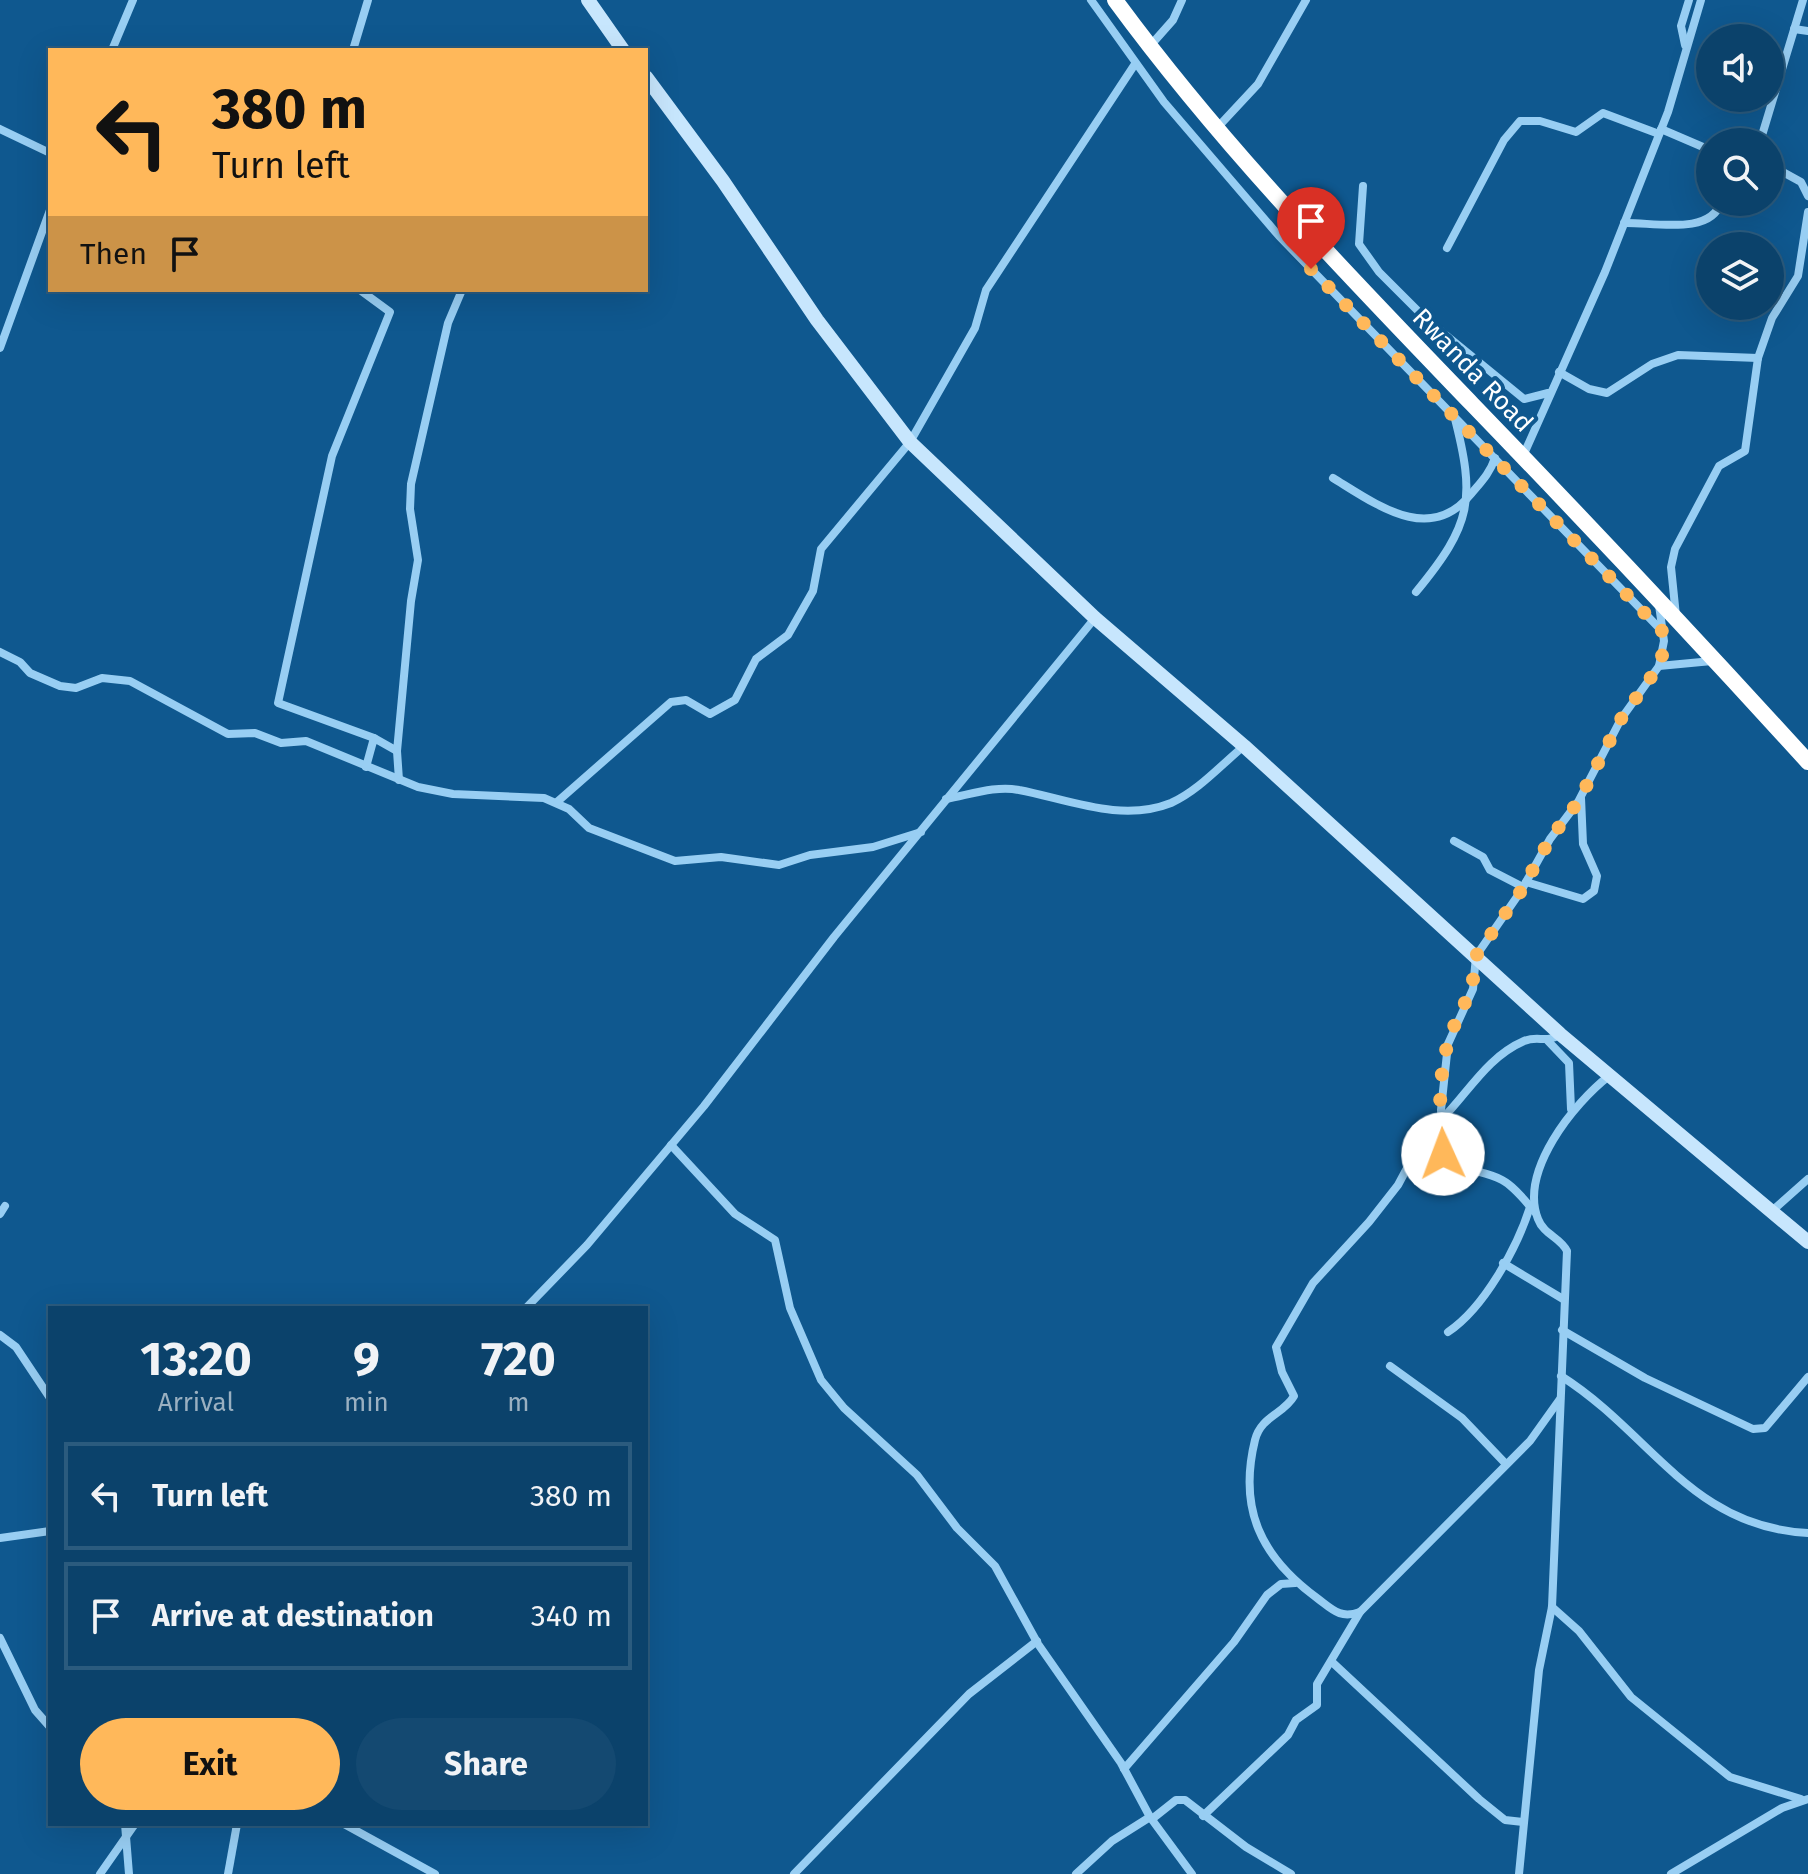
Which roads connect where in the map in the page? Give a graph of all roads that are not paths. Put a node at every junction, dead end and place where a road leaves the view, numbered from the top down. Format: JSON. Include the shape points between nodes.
{"nodes":[{"id":1,"x":133,"y":0,"type":"edge"},
{"id":2,"x":368,"y":0,"type":"edge"},
{"id":3,"x":588,"y":0,"type":"edge"},
{"id":4,"x":1091,"y":0,"type":"edge"},
{"id":5,"x":1115,"y":0,"type":"edge"},
{"id":6,"x":1182,"y":0,"type":"edge"},
{"id":7,"x":1306,"y":0,"type":"edge"},
{"id":8,"x":1689,"y":0,"type":"edge"},
{"id":9,"x":1701,"y":0,"type":"edge"},
{"id":10,"x":1803,"y":0,"type":"edge"},
{"id":11,"x":1794,"y":29,"type":"junction"},
{"id":12,"x":1808,"y":31,"type":"edge"},
{"id":13,"x":1149,"y":46,"type":"junction"},
{"id":14,"x":1685,"y":46,"type":"junction"},
{"id":15,"x":113,"y":48,"type":"edge"},
{"id":16,"x":354,"y":48,"type":"edge"},
{"id":17,"x":620,"y":48,"type":"edge"},
{"id":18,"x":1135,"y":64,"type":"junction"},
{"id":19,"x":648,"y":80,"type":"edge"},
{"id":20,"x":1764,"y":128,"type":"edge"},
{"id":21,"x":0,"y":129,"type":"edge"},
{"id":22,"x":1217,"y":129,"type":"junction"},
{"id":23,"x":1660,"y":132,"type":"junction"},
{"id":24,"x":1696,"y":145,"type":"edge"},
{"id":25,"x":48,"y":152,"type":"edge"},
{"id":26,"x":1784,"y":173,"type":"edge"},
{"id":27,"x":1363,"y":186,"type":"dead end"},
{"id":28,"x":1808,"y":196,"type":"edge"},
{"id":29,"x":1808,"y":212,"type":"edge"},
{"id":30,"x":48,"y":216,"type":"edge"},
{"id":31,"x":1713,"y":216,"type":"edge"},
{"id":32,"x":1624,"y":223,"type":"junction"},
{"id":33,"x":1447,"y":248,"type":"dead end"},
{"id":34,"x":363,"y":292,"type":"edge"},
{"id":35,"x":461,"y":292,"type":"edge"},
{"id":36,"x":0,"y":348,"type":"edge"},
{"id":37,"x":1758,"y":358,"type":"junction"},
{"id":38,"x":1559,"y":372,"type":"junction"},
{"id":39,"x":1549,"y":392,"type":"junction"},
{"id":40,"x":1453,"y":414,"type":"junction"},
{"id":41,"x":910,"y":442,"type":"junction"},
{"id":42,"x":1523,"y":456,"type":"junction"},
{"id":43,"x":1495,"y":458,"type":"junction"},
{"id":44,"x":1333,"y":478,"type":"dead end"},
{"id":45,"x":1467,"y":499,"type":"junction"},
{"id":46,"x":1416,"y":592,"type":"dead end"},
{"id":47,"x":1658,"y":596,"type":"junction"},
{"id":48,"x":1676,"y":617,"type":"junction"},
{"id":49,"x":1095,"y":618,"type":"junction"},
{"id":50,"x":1662,"y":631,"type":"junction"},
{"id":51,"x":0,"y":652,"type":"edge"},
{"id":52,"x":1717,"y":662,"type":"junction"},
{"id":53,"x":1659,"y":666,"type":"junction"},
{"id":54,"x":374,"y":738,"type":"junction"},
{"id":55,"x":1244,"y":746,"type":"junction"},
{"id":56,"x":397,"y":751,"type":"junction"},
{"id":57,"x":1808,"y":762,"type":"edge"},
{"id":58,"x":366,"y":767,"type":"junction"},
{"id":59,"x":399,"y":780,"type":"junction"},
{"id":60,"x":1581,"y":797,"type":"junction"},
{"id":61,"x":946,"y":799,"type":"junction"},
{"id":62,"x":557,"y":802,"type":"junction"},
{"id":63,"x":921,"y":832,"type":"junction"},
{"id":64,"x":1454,"y":841,"type":"dead end"},
{"id":65,"x":1524,"y":884,"type":"junction"},
{"id":66,"x":1476,"y":956,"type":"junction"},
{"id":67,"x":1554,"y":1038,"type":"junction"},
{"id":68,"x":1609,"y":1076,"type":"junction"},
{"id":69,"x":1571,"y":1109,"type":"junction"},
{"id":70,"x":1442,"y":1123,"type":"junction"},
{"id":71,"x":671,"y":1145,"type":"junction"},
{"id":72,"x":1808,"y":1179,"type":"edge"},
{"id":73,"x":1534,"y":1210,"type":"junction"},
{"id":74,"x":1773,"y":1210,"type":"junction"},
{"id":75,"x":1808,"y":1242,"type":"edge"},
{"id":76,"x":1503,"y":1263,"type":"junction"},
{"id":77,"x":1563,"y":1299,"type":"junction"},
{"id":78,"x":528,"y":1306,"type":"edge"},
{"id":79,"x":1562,"y":1330,"type":"junction"},
{"id":80,"x":1448,"y":1332,"type":"dead end"},
{"id":81,"x":0,"y":1335,"type":"edge"},
{"id":82,"x":1390,"y":1366,"type":"dead end"},
{"id":83,"x":1561,"y":1376,"type":"junction"},
{"id":84,"x":1808,"y":1377,"type":"edge"},
{"id":85,"x":48,"y":1395,"type":"edge"},
{"id":86,"x":1560,"y":1399,"type":"junction"},
{"id":87,"x":1505,"y":1463,"type":"junction"},
{"id":88,"x":48,"y":1531,"type":"edge"},
{"id":89,"x":1808,"y":1533,"type":"edge"},
{"id":90,"x":0,"y":1538,"type":"edge"},
{"id":91,"x":1296,"y":1583,"type":"junction"},
{"id":92,"x":1552,"y":1607,"type":"junction"},
{"id":93,"x":1360,"y":1612,"type":"junction"},
{"id":94,"x":0,"y":1638,"type":"edge"},
{"id":95,"x":1037,"y":1641,"type":"junction"},
{"id":96,"x":1332,"y":1662,"type":"junction"},
{"id":97,"x":48,"y":1725,"type":"edge"},
{"id":98,"x":1124,"y":1769,"type":"junction"},
{"id":99,"x":1805,"y":1799,"type":"edge"},
{"id":100,"x":1203,"y":1816,"type":"junction"},
{"id":101,"x":1151,"y":1818,"type":"junction"},
{"id":102,"x":1523,"y":1822,"type":"junction"},
{"id":103,"x":126,"y":1826,"type":"edge"},
{"id":104,"x":134,"y":1826,"type":"edge"},
{"id":105,"x":237,"y":1826,"type":"edge"},
{"id":106,"x":348,"y":1826,"type":"edge"},
{"id":107,"x":128,"y":1835,"type":"junction"},
{"id":108,"x":100,"y":1874,"type":"edge"},
{"id":109,"x":129,"y":1874,"type":"edge"},
{"id":110,"x":228,"y":1874,"type":"edge"},
{"id":111,"x":435,"y":1874,"type":"edge"},
{"id":112,"x":794,"y":1874,"type":"edge"},
{"id":113,"x":1076,"y":1874,"type":"edge"},
{"id":114,"x":1192,"y":1874,"type":"edge"},
{"id":115,"x":1291,"y":1874,"type":"edge"},
{"id":116,"x":1519,"y":1874,"type":"edge"},
{"id":117,"x":1671,"y":1874,"type":"edge"}],
"edges":[{"from":1,"to":15,"type":"street"},
{"from":2,"to":16,"type":"street"},
{"from":3,"to":17,"type":"street"},
{"from":4,"to":18,"type":"street"},
{"from":5,"to":13,"type":"highway","name":"Rwanda Road"},
{"from":6,"to":13,"type":"street","via":[[1173,20]]},
{"from":7,"to":22,"type":"street","via":[[1258,84]]},
{"from":8,"to":14,"type":"street","via":[[1681,26]]},
{"from":9,"to":14,"type":"street"},
{"from":10,"to":11,"type":"street"},
{"from":11,"to":12,"type":"street"},
{"from":11,"to":20,"type":"street"},
{"from":13,"to":22,"type":"highway","name":"Rwanda Road"},
{"from":14,"to":23,"type":"street"},
{"from":18,"to":40,"type":"street","via":[[1279,236]]},
{"from":18,"to":41,"type":"street","via":[[986,290],[975,328]]},
{"from":19,"to":41,"type":"street"},
{"from":21,"to":25,"type":"street"},
{"from":22,"to":42,"type":"highway","name":"Rwanda Road","via":[[1300,225]]},
{"from":23,"to":24,"type":"street"},
{"from":23,"to":32,"type":"street"},
{"from":23,"to":33,"type":"street","via":[[1603,113],[1576,132],[1520,121],[1504,140]]},
{"from":26,"to":28,"type":"street","via":[[1801,182]]},
{"from":27,"to":39,"type":"street","via":[[1359,244],[1379,272],[1425,318],[1524,399]]},
{"from":29,"to":37,"type":"street","via":[[1798,276],[1772,318]]},
{"from":30,"to":36,"type":"street"},
{"from":31,"to":32,"type":"street","via":[[1703,222]]},
{"from":32,"to":38,"type":"street"},
{"from":34,"to":54,"type":"street","via":[[390,312],[332,456],[278,703]]},
{"from":35,"to":56,"type":"street","via":[[448,323],[411,484],[418,560]]},
{"from":37,"to":38,"type":"street","via":[[1664,358],[1607,393]]},
{"from":37,"to":48,"type":"street","via":[[1745,451],[1719,466],[1675,549],[1671,567]]},
{"from":38,"to":39,"type":"street"},
{"from":39,"to":42,"type":"street"},
{"from":40,"to":43,"type":"street"},
{"from":40,"to":45,"type":"street","via":[[1464,452]]},
{"from":41,"to":49,"type":"street"},
{"from":41,"to":62,"type":"street","via":[[821,549],[813,591],[788,635],[756,659],[735,700],[710,714],[686,700],[665,705]]},
{"from":42,"to":47,"type":"highway","name":"Rwanda Road"},
{"from":43,"to":45,"type":"street"},
{"from":43,"to":50,"type":"street"},
{"from":44,"to":45,"type":"street","via":[[1392,512],[1417,519],[1440,518],[1457,511]]},
{"from":45,"to":46,"type":"street","via":[[1456,538]]},
{"from":47,"to":48,"type":"highway","name":"Rwanda Road"},
{"from":47,"to":50,"type":"street"},
{"from":48,"to":52,"type":"highway","name":"Rwanda Road"},
{"from":49,"to":55,"type":"street"},
{"from":49,"to":61,"type":"street"},
{"from":50,"to":53,"type":"street"},
{"from":51,"to":58,"type":"street","via":[[60,686],[76,688],[102,678],[130,681],[228,734],[304,741]]},
{"from":52,"to":53,"type":"street"},
{"from":52,"to":57,"type":"highway","name":"Rwanda Road"},
{"from":53,"to":60,"type":"street","via":[[1621,719]]},
{"from":54,"to":56,"type":"street"},
{"from":54,"to":58,"type":"street"},
{"from":55,"to":61,"type":"street","via":[[1191,791],[1151,808],[1091,807],[1005,788]]},
{"from":55,"to":66,"type":"street"},
{"from":56,"to":59,"type":"street"},
{"from":58,"to":59,"type":"street"},
{"from":59,"to":62,"type":"street","via":[[453,794],[537,796]]},
{"from":60,"to":65,"type":"street"},
{"from":60,"to":65,"type":"street","via":[[1583,844],[1597,876],[1594,891],[1583,899],[1572,898]]},
{"from":61,"to":63,"type":"street"},
{"from":62,"to":63,"type":"street","via":[[589,828],[675,861],[721,857],[779,865]]},
{"from":63,"to":71,"type":"street"},
{"from":64,"to":65,"type":"street","via":[[1483,857],[1490,870]]},
{"from":65,"to":66,"type":"street"},
{"from":66,"to":67,"type":"street"},
{"from":66,"to":70,"type":"street","via":[[1473,989],[1448,1044]]},
{"from":67,"to":68,"type":"street"},
{"from":67,"to":69,"type":"street","via":[[1569,1063]]},
{"from":67,"to":70,"type":"street","via":[[1526,1040],[1511,1049],[1470,1082]]},
{"from":68,"to":69,"type":"street"},
{"from":68,"to":74,"type":"street"},
{"from":69,"to":73,"type":"street","via":[[1537,1185]]},
{"from":70,"to":73,"type":"street","via":[[1443,1154],[1449,1162],[1500,1179]]},
{"from":70,"to":91,"type":"street","via":[[1369,1222],[1313,1283],[1276,1347],[1294,1396],[1259,1430],[1248,1497],[1273,1559]]},
{"from":71,"to":78,"type":"street"},
{"from":71,"to":95,"type":"street","via":[[735,1214],[775,1240],[790,1308],[821,1380],[917,1475],[957,1528],[995,1566]]},
{"from":72,"to":74,"type":"street"},
{"from":73,"to":76,"type":"street"},
{"from":73,"to":77,"type":"street","via":[[1547,1233],[1567,1251]]},
{"from":74,"to":75,"type":"street"},
{"from":76,"to":77,"type":"street"},
{"from":76,"to":80,"type":"street","via":[[1471,1313]]},
{"from":77,"to":79,"type":"street"},
{"from":79,"to":83,"type":"street"},
{"from":79,"to":84,"type":"street","via":[[1645,1378],[1753,1429],[1765,1428]]},
{"from":81,"to":85,"type":"street","via":[[16,1347]]},
{"from":82,"to":87,"type":"street","via":[[1462,1418]]},
{"from":83,"to":86,"type":"street"},
{"from":83,"to":89,"type":"street","via":[[1718,1509]]},
{"from":86,"to":87,"type":"street","via":[[1539,1431]]},
{"from":86,"to":92,"type":"street"},
{"from":87,"to":93,"type":"street"},
{"from":88,"to":90,"type":"street"},
{"from":91,"to":93,"type":"street","via":[[1342,1616]]},
{"from":91,"to":98,"type":"street","via":[[1281,1584],[1267,1595],[1234,1642]]},
{"from":92,"to":99,"type":"street","via":[[1579,1631],[1631,1697],[1730,1777]]},
{"from":92,"to":102,"type":"street","via":[[1539,1670]]},
{"from":93,"to":96,"type":"street"},
{"from":94,"to":97,"type":"street","via":[[35,1710]]},
{"from":95,"to":98,"type":"street"},
{"from":95,"to":112,"type":"street","via":[[969,1694]]},
{"from":96,"to":100,"type":"street","via":[[1316,1686],[1317,1705]]},
{"from":96,"to":102,"type":"street","via":[[1479,1799],[1505,1820]]},
{"from":98,"to":101,"type":"street"},
{"from":99,"to":117,"type":"street"},
{"from":100,"to":101,"type":"street","via":[[1181,1799]]},
{"from":100,"to":115,"type":"street"},
{"from":101,"to":113,"type":"street","via":[[1112,1841]]},
{"from":101,"to":114,"type":"street"},
{"from":102,"to":116,"type":"street"},
{"from":103,"to":107,"type":"street"},
{"from":104,"to":107,"type":"street"},
{"from":105,"to":110,"type":"street"},
{"from":106,"to":111,"type":"street"},
{"from":107,"to":108,"type":"street"},
{"from":107,"to":109,"type":"street"}]}
